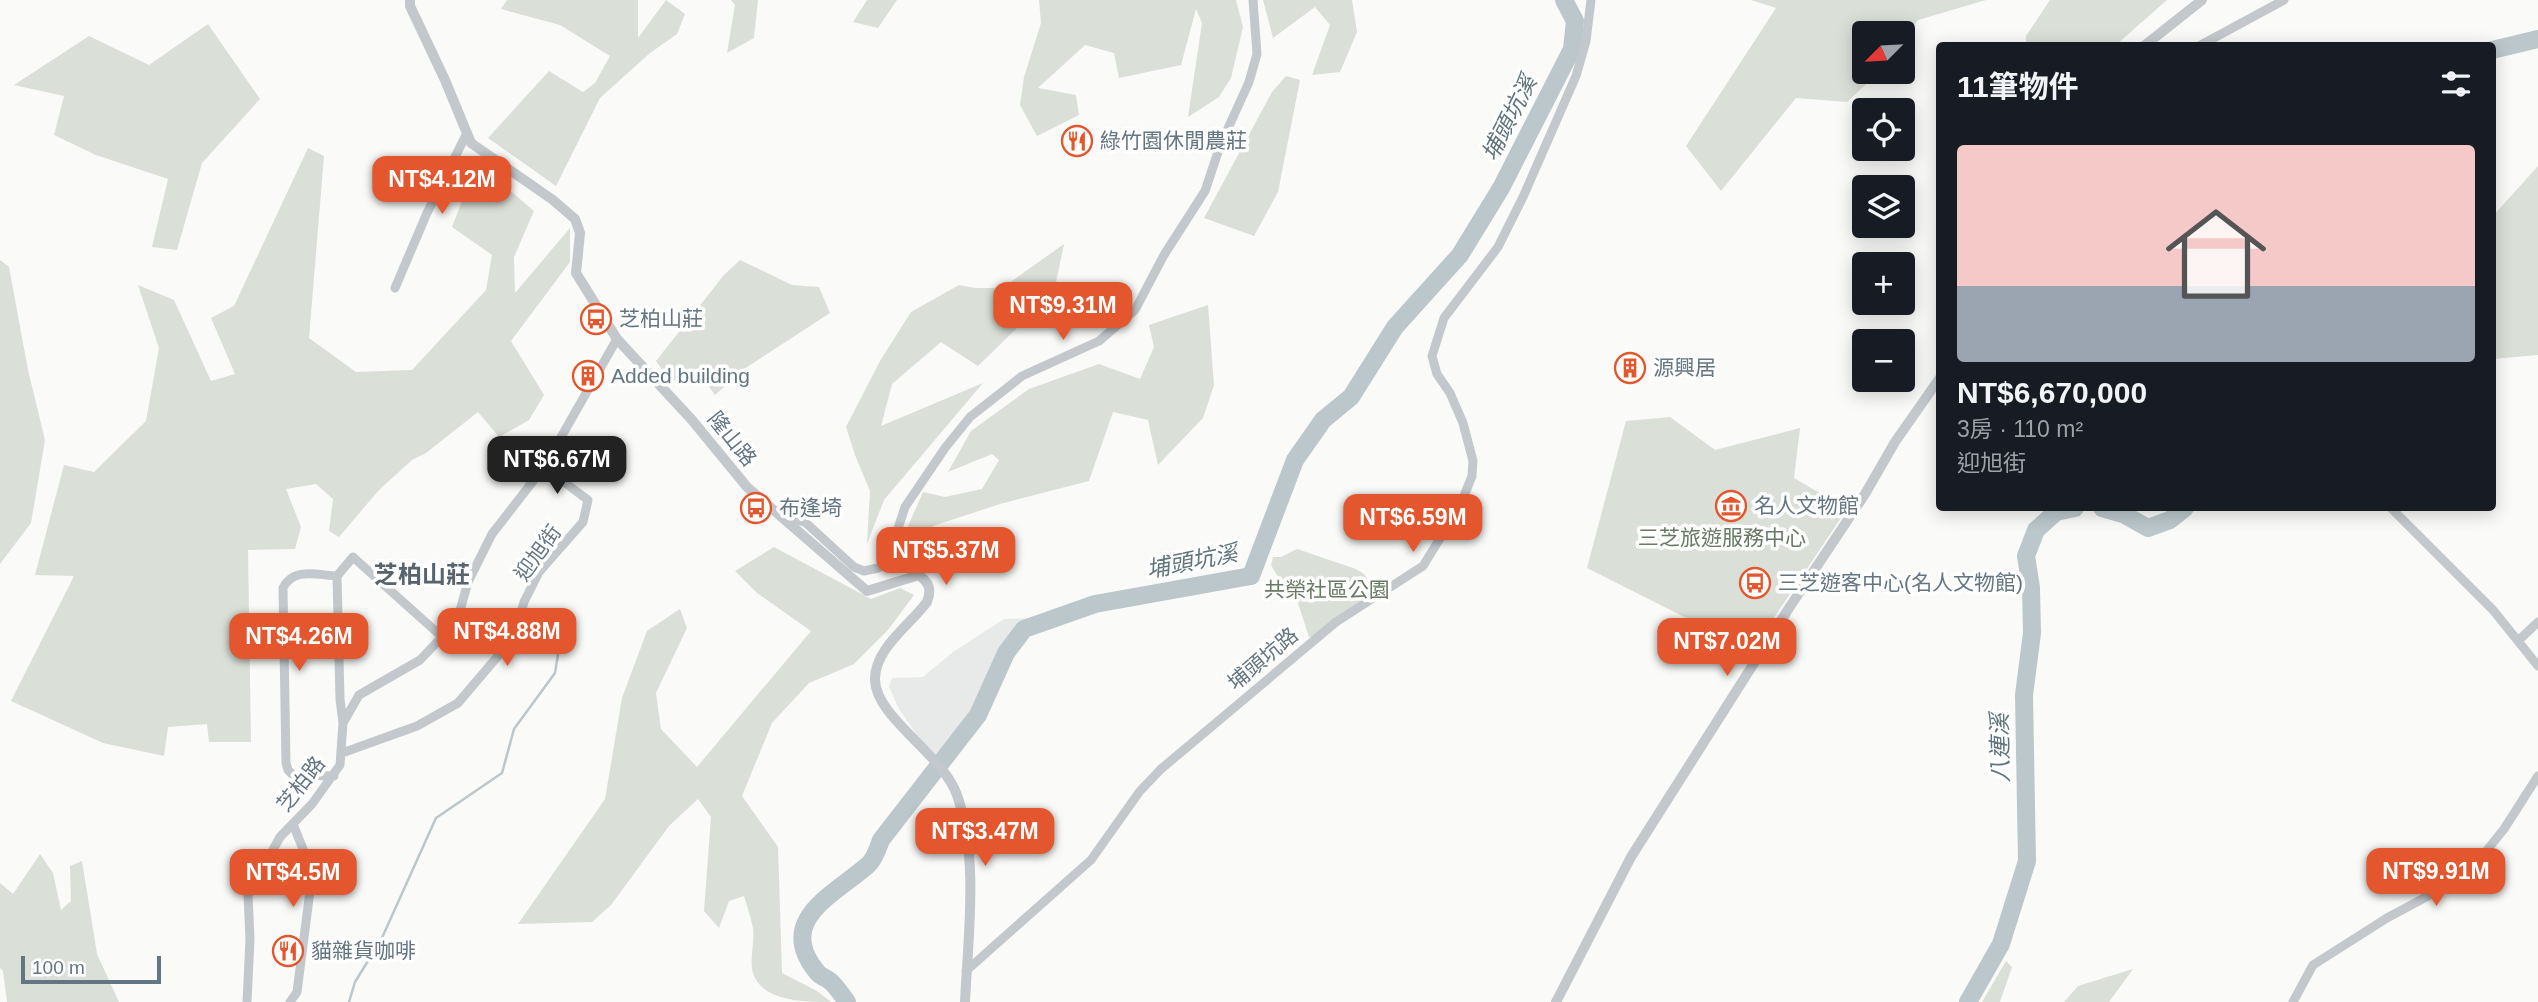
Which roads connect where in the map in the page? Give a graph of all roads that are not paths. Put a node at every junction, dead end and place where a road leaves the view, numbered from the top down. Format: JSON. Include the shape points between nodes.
{"nodes":[{"id":1,"x":410,"y":0,"type":"edge"},
{"id":2,"x":1252,"y":0,"type":"edge"},
{"id":3,"x":1591,"y":0,"type":"edge"},
{"id":4,"x":2202,"y":0,"type":"edge"},
{"id":5,"x":2284,"y":0,"type":"edge"},
{"id":6,"x":2148,"y":42,"type":"edge"},
{"id":7,"x":2206,"y":42,"type":"edge"},
{"id":8,"x":467,"y":133,"type":"junction"},
{"id":9,"x":395,"y":288,"type":"dead end"},
{"id":10,"x":617,"y":339,"type":"junction"},
{"id":11,"x":1936,"y":383,"type":"edge"},
{"id":12,"x":544,"y":467,"type":"junction"},
{"id":13,"x":2394,"y":511,"type":"edge"},
{"id":14,"x":784,"y":517,"type":"junction"},
{"id":15,"x":337,"y":576,"type":"junction"},
{"id":16,"x":2538,"y":622,"type":"edge"},
{"id":17,"x":441,"y":636,"type":"junction"},
{"id":18,"x":2519,"y":640,"type":"junction"},
{"id":19,"x":2538,"y":666,"type":"edge"},
{"id":20,"x":343,"y":723,"type":"junction"},
{"id":21,"x":342,"y":753,"type":"junction"},
{"id":22,"x":334,"y":776,"type":"junction"},
{"id":23,"x":2538,"y":776,"type":"edge"},
{"id":24,"x":293,"y":824,"type":"junction"},
{"id":25,"x":966,"y":971,"type":"junction"},
{"id":26,"x":247,"y":1002,"type":"edge"},
{"id":27,"x":290,"y":1002,"type":"edge"},
{"id":28,"x":965,"y":1002,"type":"edge"},
{"id":29,"x":1556,"y":1002,"type":"edge"},
{"id":30,"x":2293,"y":1002,"type":"edge"}],
"edges":[{"from":1,"to":8,"type":"street","name":"隆山路"},
{"from":2,"to":14,"type":"street","via":[[1257,54],[1249,82],[1205,191],[1135,310],[1099,341],[1022,376],[970,417],[905,507],[887,562],[878,568],[864,571],[854,567],[805,522]]},
{"from":3,"to":25,"type":"street","name":"埔頭坑路","via":[[1576,76],[1523,197],[1498,247],[1444,318],[1432,356],[1463,423],[1473,461],[1468,486],[1423,566],[1336,622],[1161,769],[1091,860]]},
{"from":4,"to":6,"type":"street"},
{"from":5,"to":7,"type":"street"},
{"from":8,"to":9,"type":"street"},
{"from":8,"to":10,"type":"street","name":"隆山路","via":[[471,143],[575,219],[580,233],[576,273]]},
{"from":10,"to":12,"type":"street"},
{"from":10,"to":14,"type":"street","name":"隆山路","via":[[747,487]]},
{"from":11,"to":29,"type":"street","via":[[1631,857]]},
{"from":12,"to":17,"type":"street","via":[[492,534],[468,582],[457,621]]},
{"from":12,"to":21,"type":"street","name":"迎旭街","via":[[588,500],[583,522],[539,572],[514,637],[458,703],[417,726]]},
{"from":13,"to":18,"type":"street"},
{"from":14,"to":25,"type":"street","name":"隆山路","via":[[867,591],[919,575],[928,582],[928,602],[882,655],[876,691],[947,774],[957,794],[969,845]]},
{"from":15,"to":17,"type":"street","via":[[353,557]]},
{"from":15,"to":20,"type":"street","name":"芝柏路"},
{"from":15,"to":22,"type":"street","via":[[295,574],[283,587],[286,763],[293,775]]},
{"from":16,"to":18,"type":"street"},
{"from":17,"to":20,"type":"street","via":[[420,660],[359,695]]},
{"from":18,"to":19,"type":"street"},
{"from":20,"to":21,"type":"street","name":"芝柏路"},
{"from":21,"to":22,"type":"street","name":"芝柏路"},
{"from":22,"to":24,"type":"street","name":"芝柏路"},
{"from":23,"to":30,"type":"street","via":[[2467,875],[2313,965]]},
{"from":24,"to":26,"type":"street","name":"芝柏路","via":[[280,837],[248,895]]},
{"from":24,"to":27,"type":"street","via":[[309,864],[311,883],[297,992]]},
{"from":25,"to":28,"type":"street"}]}
